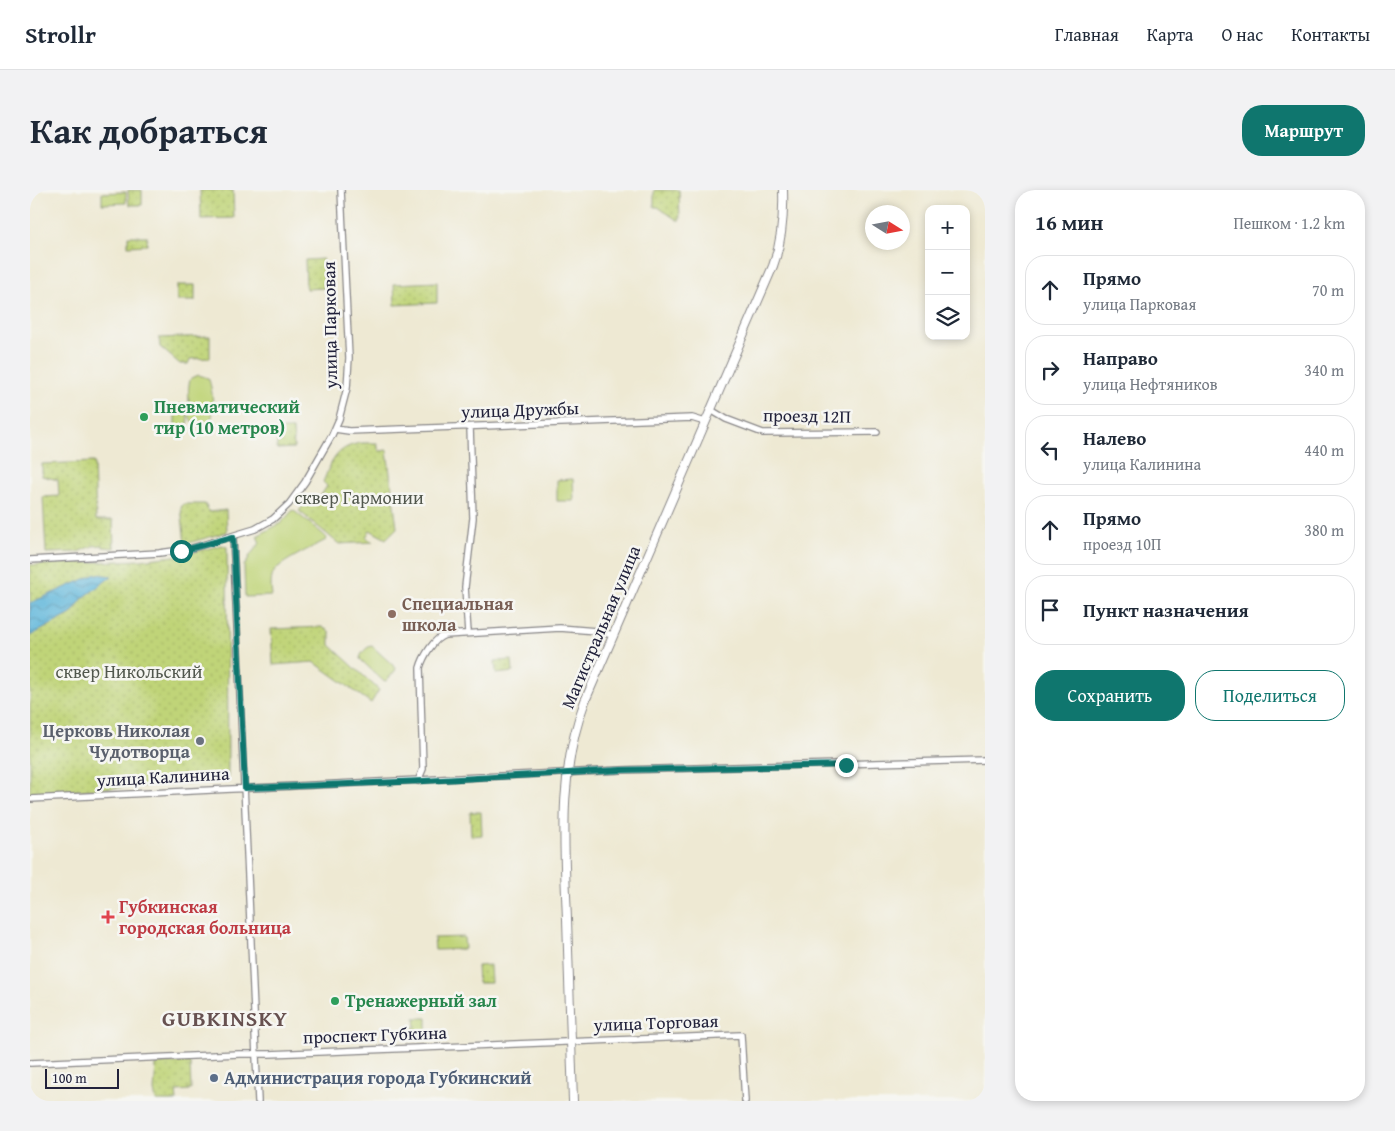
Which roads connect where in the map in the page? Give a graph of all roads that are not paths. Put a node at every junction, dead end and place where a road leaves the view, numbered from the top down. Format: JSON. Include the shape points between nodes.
{"nodes":[{"id":1,"x":341,"y":190,"type":"edge"},
{"id":2,"x":783,"y":190,"type":"edge"},
{"id":3,"x":710,"y":410,"type":"junction"},
{"id":4,"x":705,"y":422,"type":"junction"},
{"id":5,"x":470,"y":427,"type":"junction"},
{"id":6,"x":335,"y":429,"type":"junction"},
{"id":7,"x":877,"y":432,"type":"dead end"},
{"id":8,"x":233,"y":537,"type":"junction"},
{"id":9,"x":30,"y":560,"type":"edge"},
{"id":10,"x":468,"y":633,"type":"junction"},
{"id":11,"x":613,"y":635,"type":"junction"},
{"id":12,"x":985,"y":760,"type":"edge"},
{"id":13,"x":567,"y":772,"type":"junction"},
{"id":14,"x":418,"y":781,"type":"junction"},
{"id":15,"x":245,"y":788,"type":"junction"},
{"id":16,"x":30,"y":799,"type":"edge"},
{"id":17,"x":571,"y":1042,"type":"junction"},
{"id":18,"x":256,"y":1054,"type":"junction"},
{"id":19,"x":30,"y":1063,"type":"edge"},
{"id":20,"x":258,"y":1101,"type":"edge"},
{"id":21,"x":573,"y":1101,"type":"edge"},
{"id":22,"x":746,"y":1101,"type":"edge"}],
"edges":[{"from":1,"to":6,"type":"street","name":"улица Парковая","via":[[348,373],[346,396]]},
{"from":2,"to":3,"type":"main road","name":"Магистральная улица","via":[[783,226],[777,257]]},
{"from":3,"to":4,"type":"main road","name":"Магистральная улица"},
{"from":3,"to":7,"type":"street","name":"проезд 12П","via":[[764,433]]},
{"from":4,"to":5,"type":"street","name":"улица Дружбы","via":[[692,418]]},
{"from":4,"to":11,"type":"main road","name":"Магистральная улица"},
{"from":5,"to":6,"type":"street","name":"улица Дружбы"},
{"from":5,"to":10,"type":"street","via":[[473,518],[465,587]]},
{"from":6,"to":8,"type":"street","name":"улица Парковая","via":[[305,482],[285,509],[261,526]]},
{"from":8,"to":9,"type":"street","name":"улица Парковая","via":[[175,552]]},
{"from":8,"to":15,"type":"street"},
{"from":10,"to":11,"type":"street","via":[[565,628]]},
{"from":10,"to":14,"type":"street","via":[[438,638],[421,664],[424,769]]},
{"from":11,"to":13,"type":"main road","name":"Магистральная улица","via":[[579,717]]},
{"from":12,"to":13,"type":"street","name":"улица Калинина"},
{"from":13,"to":14,"type":"street","name":"улица Калинина"},
{"from":13,"to":17,"type":"main road","name":"Магистральная улица","via":[[564,837]]},
{"from":14,"to":15,"type":"street","name":"улица Калинина"},
{"from":15,"to":16,"type":"street","name":"улица Калинина"},
{"from":15,"to":18,"type":"street"},
{"from":17,"to":18,"type":"street","name":"проспект Губкина"},
{"from":17,"to":21,"type":"main road","name":"Магистральная улица"},
{"from":17,"to":22,"type":"street","name":"улица Торговая","via":[[741,1035]]},
{"from":18,"to":19,"type":"street","name":"проспект Губкина"},
{"from":18,"to":20,"type":"street"}]}
